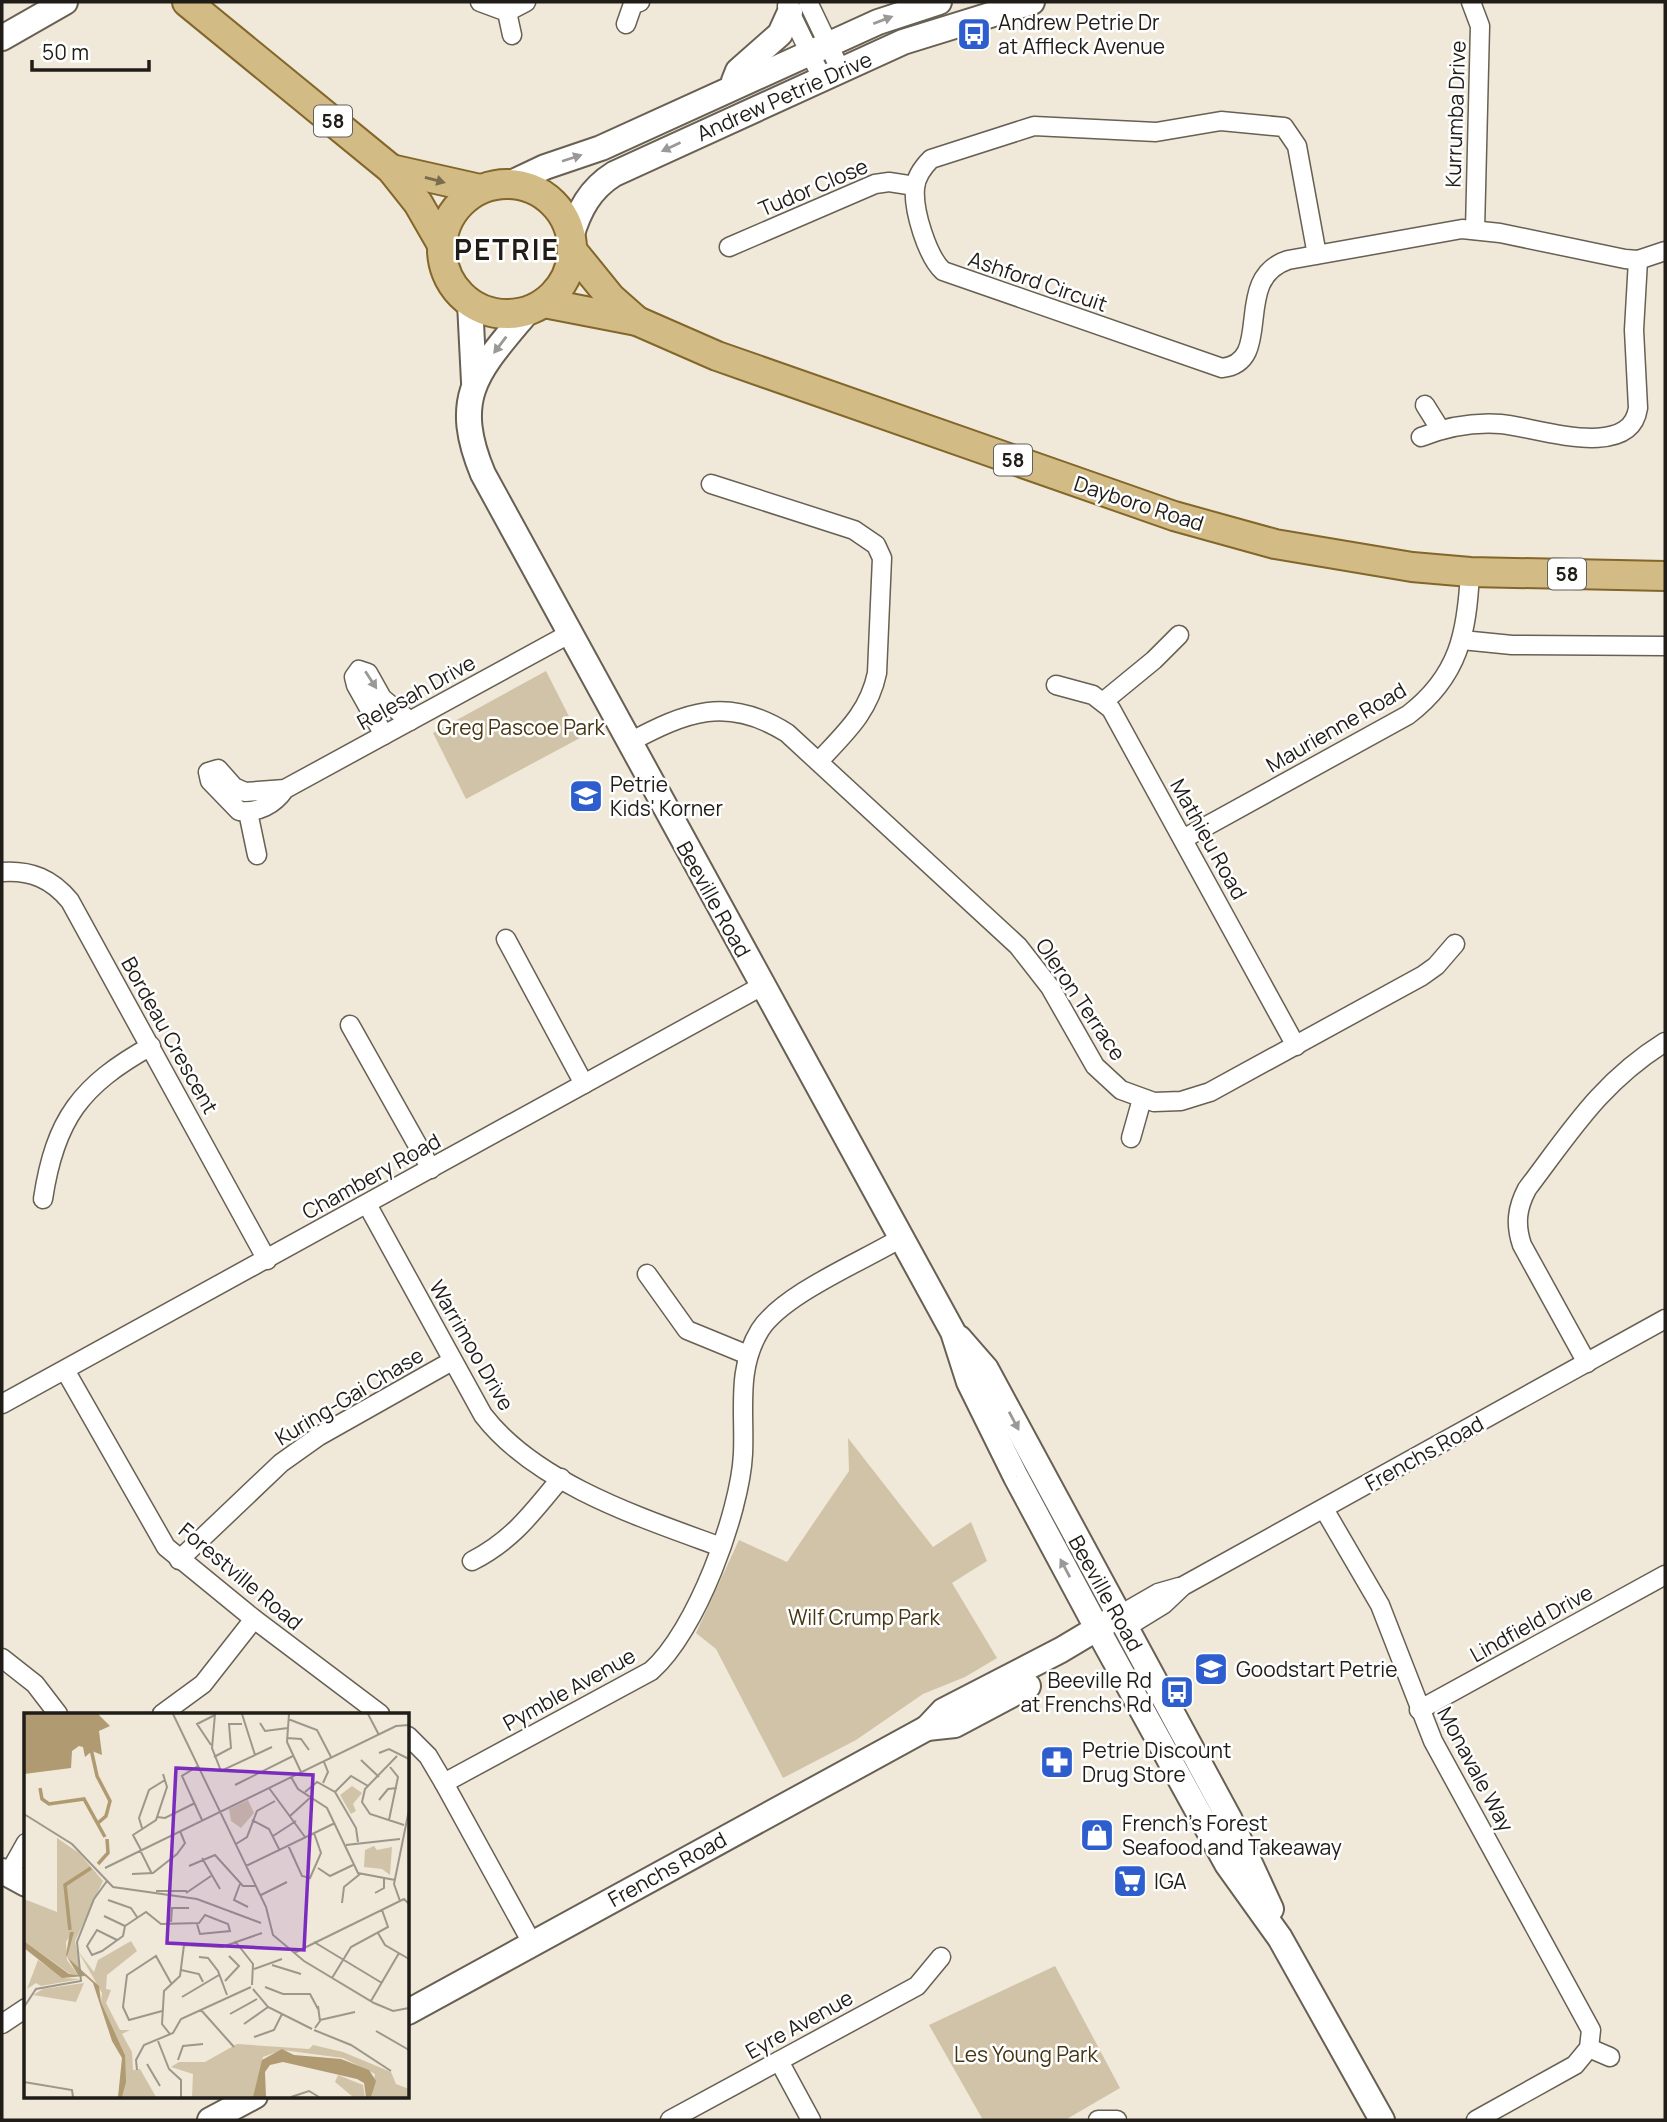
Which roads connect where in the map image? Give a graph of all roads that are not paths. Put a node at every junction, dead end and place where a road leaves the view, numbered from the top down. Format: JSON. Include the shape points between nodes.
{"nodes":[{"id":1,"x":65,"y":2,"type":"edge"},
{"id":2,"x":187,"y":2,"type":"edge"},
{"id":3,"x":480,"y":2,"type":"edge"},
{"id":4,"x":526,"y":2,"type":"edge"},
{"id":5,"x":939,"y":2,"type":"edge"},
{"id":6,"x":1032,"y":2,"type":"edge"},
{"id":7,"x":1471,"y":2,"type":"edge"},
{"id":8,"x":634,"y":3,"type":"edge"},
{"id":9,"x":795,"y":5,"type":"edge"},
{"id":10,"x":507,"y":12,"type":"junction"},
{"id":11,"x":626,"y":24,"type":"dead end"},
{"id":12,"x":512,"y":35,"type":"dead end"},
{"id":13,"x":2,"y":38,"type":"edge"},
{"id":14,"x":820,"y":49,"type":"junction"},
{"id":15,"x":831,"y":74,"type":"junction"},
{"id":16,"x":731,"y":88,"type":"junction"},
{"id":17,"x":391,"y":169,"type":"junction"},
{"id":18,"x":509,"y":184,"type":"junction"},
{"id":19,"x":915,"y":186,"type":"junction"},
{"id":20,"x":480,"y":189,"type":"junction"},
{"id":21,"x":1475,"y":230,"type":"junction"},
{"id":22,"x":441,"y":243,"type":"junction"},
{"id":23,"x":572,"y":244,"type":"junction"},
{"id":24,"x":729,"y":247,"type":"dead end"},
{"id":25,"x":1665,"y":251,"type":"edge"},
{"id":26,"x":1317,"y":255,"type":"junction"},
{"id":27,"x":1637,"y":260,"type":"junction"},
{"id":28,"x":470,"y":303,"type":"junction"},
{"id":29,"x":536,"y":307,"type":"junction"},
{"id":30,"x":637,"y":321,"type":"junction"},
{"id":31,"x":474,"y":382,"type":"junction"},
{"id":32,"x":1425,"y":405,"type":"dead end"},
{"id":33,"x":1440,"y":429,"type":"junction"},
{"id":34,"x":1421,"y":437,"type":"dead end"},
{"id":35,"x":711,"y":484,"type":"dead end"},
{"id":36,"x":1469,"y":572,"type":"junction"},
{"id":37,"x":1665,"y":576,"type":"edge"},
{"id":38,"x":569,"y":634,"type":"junction"},
{"id":39,"x":1179,"y":635,"type":"dead end"},
{"id":40,"x":1462,"y":640,"type":"junction"},
{"id":41,"x":1665,"y":646,"type":"edge"},
{"id":42,"x":1056,"y":685,"type":"dead end"},
{"id":43,"x":1104,"y":701,"type":"junction"},
{"id":44,"x":410,"y":721,"type":"junction"},
{"id":45,"x":384,"y":735,"type":"junction"},
{"id":46,"x":628,"y":743,"type":"junction"},
{"id":47,"x":819,"y":761,"type":"junction"},
{"id":48,"x":285,"y":789,"type":"junction"},
{"id":49,"x":248,"y":812,"type":"junction"},
{"id":50,"x":1184,"y":839,"type":"junction"},
{"id":51,"x":257,"y":855,"type":"dead end"},
{"id":52,"x":2,"y":872,"type":"edge"},
{"id":53,"x":506,"y":939,"type":"dead end"},
{"id":54,"x":1455,"y":944,"type":"dead end"},
{"id":55,"x":762,"y":986,"type":"junction"},
{"id":56,"x":350,"y":1025,"type":"dead end"},
{"id":57,"x":1665,"y":1042,"type":"edge"},
{"id":58,"x":151,"y":1046,"type":"junction"},
{"id":59,"x":1296,"y":1046,"type":"junction"},
{"id":60,"x":584,"y":1084,"type":"junction"},
{"id":61,"x":1142,"y":1100,"type":"junction"},
{"id":62,"x":1131,"y":1138,"type":"dead end"},
{"id":63,"x":431,"y":1169,"type":"junction"},
{"id":64,"x":43,"y":1199,"type":"dead end"},
{"id":65,"x":368,"y":1206,"type":"junction"},
{"id":66,"x":901,"y":1238,"type":"junction"},
{"id":67,"x":267,"y":1260,"type":"junction"},
{"id":68,"x":647,"y":1274,"type":"dead end"},
{"id":69,"x":1665,"y":1320,"type":"edge"},
{"id":70,"x":748,"y":1355,"type":"junction"},
{"id":71,"x":452,"y":1361,"type":"junction"},
{"id":72,"x":1587,"y":1363,"type":"junction"},
{"id":73,"x":65,"y":1370,"type":"junction"},
{"id":74,"x":2,"y":1404,"type":"edge"},
{"id":75,"x":561,"y":1478,"type":"junction"},
{"id":76,"x":1324,"y":1509,"type":"junction"},
{"id":77,"x":721,"y":1547,"type":"junction"},
{"id":78,"x":179,"y":1560,"type":"junction"},
{"id":79,"x":472,"y":1561,"type":"dead end"},
{"id":80,"x":1665,"y":1575,"type":"edge"},
{"id":81,"x":254,"y":1619,"type":"junction"},
{"id":82,"x":1111,"y":1628,"type":"junction"},
{"id":83,"x":2,"y":1658,"type":"edge"},
{"id":84,"x":1419,"y":1710,"type":"junction"},
{"id":85,"x":57,"y":1713,"type":"edge"},
{"id":86,"x":163,"y":1713,"type":"edge"},
{"id":87,"x":379,"y":1713,"type":"edge"},
{"id":88,"x":410,"y":1738,"type":"edge"},
{"id":89,"x":444,"y":1783,"type":"junction"},
{"id":90,"x":24,"y":1848,"type":"edge"},
{"id":91,"x":12,"y":1877,"type":"edge"},
{"id":92,"x":532,"y":1943,"type":"junction"},
{"id":93,"x":941,"y":1957,"type":"dead end"},
{"id":94,"x":24,"y":2009,"type":"edge"},
{"id":95,"x":410,"y":2011,"type":"edge"},
{"id":96,"x":2,"y":2024,"type":"edge"},
{"id":97,"x":1589,"y":2048,"type":"junction"},
{"id":98,"x":1610,"y":2057,"type":"dead end"},
{"id":99,"x":779,"y":2061,"type":"junction"},
{"id":100,"x":251,"y":2098,"type":"edge"},
{"id":101,"x":210,"y":2120,"type":"edge"},
{"id":102,"x":670,"y":2120,"type":"edge"},
{"id":103,"x":811,"y":2120,"type":"edge"},
{"id":104,"x":1098,"y":2120,"type":"edge"},
{"id":105,"x":1117,"y":2120,"type":"edge"},
{"id":106,"x":1382,"y":2120,"type":"edge"},
{"id":107,"x":1476,"y":2120,"type":"edge"}],
"edges":[{"from":1,"to":13,"type":"main road"},
{"from":2,"to":17,"type":"main road","number":"58"},
{"from":3,"to":10,"type":"street"},
{"from":4,"to":10,"type":"street"},
{"from":14,"to":5,"type":"main road","name":"Andrew Petrie Drive","one_way":true,"via":[[878,22]]},
{"from":6,"to":15,"type":"main road","name":"Andrew Petrie Drive","via":[[924,34]]},
{"from":7,"to":21,"type":"street","name":"Kurrumba Drive","via":[[1480,26]]},
{"from":8,"to":11,"type":"street"},
{"from":9,"to":14,"type":"street"},
{"from":9,"to":16,"type":"main road","via":[[780,34],[738,71]]},
{"from":10,"to":12,"type":"street"},
{"from":14,"to":15,"type":"street"},
{"from":14,"to":16,"type":"main road","name":"Andrew Petrie Drive"},
{"from":15,"to":23,"type":"main road","name":"Andrew Petrie Drive","one_way":true,"via":[[614,174],[588,199],[578,216]]},
{"from":18,"to":16,"type":"main road","name":"Andrew Petrie Drive","one_way":true},
{"from":17,"to":20,"type":"main road","number":"58","one_way":true},
{"from":17,"to":22,"type":"main road","number":"58"},
{"from":18,"to":20,"type":"main road","number":"58"},
{"from":18,"to":23,"type":"main road","number":"58","via":[[531,188],[550,200],[564,217]]},
{"from":19,"to":24,"type":"street","name":"Tudor Close","via":[[876,184]]},
{"from":19,"to":26,"type":"street","via":[[931,159],[1034,126],[1156,132],[1221,121],[1273,124],[1284,127],[1297,146]]},
{"from":19,"to":26,"type":"street","name":"Ashford Circuit","via":[[928,249],[943,271],[1222,368],[1237,365],[1247,355],[1258,288],[1266,273],[1279,263]]},
{"from":20,"to":22,"type":"main road","via":[[457,207]]},
{"from":21,"to":26,"type":"street","name":"Ashford Circuit","via":[[1446,231]]},
{"from":21,"to":27,"type":"street","name":"Ashford Circuit"},
{"from":22,"to":28,"type":"main road","number":"58","via":[[446,273]]},
{"from":23,"to":29,"type":"main road","via":[[561,285]]},
{"from":23,"to":30,"type":"main road","name":"Dayboro Road","number":"58","via":[[611,298]]},
{"from":25,"to":27,"type":"street"},
{"from":27,"to":33,"type":"street","via":[[1638,408],[1629,429],[1611,437],[1543,433],[1504,424]]},
{"from":28,"to":29,"type":"main road","number":"58","via":[[494,313]]},
{"from":28,"to":31,"type":"main road","name":"Beeville Road"},
{"from":29,"to":30,"type":"main road","name":"Dayboro Road","number":"58"},
{"from":29,"to":31,"type":"main road","name":"Beeville Road","one_way":true},
{"from":30,"to":36,"type":"main road","name":"Dayboro Road","number":"58","via":[[717,356],[1174,516],[1330,555]]},
{"from":31,"to":38,"type":"main road","name":"Beeville Road","via":[[467,414],[477,460]]},
{"from":32,"to":33,"type":"street"},
{"from":33,"to":34,"type":"street"},
{"from":35,"to":47,"type":"street","via":[[882,542],[874,689],[856,723]]},
{"from":36,"to":37,"type":"main road","name":"Dayboro Road","number":"58"},
{"from":36,"to":40,"type":"street","name":"Maurienne Road"},
{"from":38,"to":44,"type":"street","name":"Relesah Drive"},
{"from":38,"to":46,"type":"main road","name":"Beeville Road"},
{"from":39,"to":43,"type":"street"},
{"from":40,"to":41,"type":"street","via":[[1512,645]]},
{"from":40,"to":50,"type":"street","name":"Maurienne Road","via":[[1438,688],[1408,715]]},
{"from":42,"to":43,"type":"street"},
{"from":43,"to":50,"type":"street","name":"Mathieu Road"},
{"from":44,"to":45,"type":"street","name":"Relesah Drive"},
{"from":45,"to":44,"type":"street","one_way":true,"via":[[356,685],[354,677],[359,670],[368,673],[382,698]]},
{"from":45,"to":48,"type":"street","name":"Relesah Drive"},
{"from":46,"to":47,"type":"street","name":"Oleron Terrace","via":[[684,715],[735,711],[771,723]]},
{"from":46,"to":55,"type":"main road","name":"Beeville Road"},
{"from":47,"to":61,"type":"street","name":"Oleron Terrace","via":[[1018,946],[1049,987],[1095,1066],[1110,1083]]},
{"from":48,"to":49,"type":"street","name":"Relesah Drive","via":[[279,799]]},
{"from":48,"to":49,"type":"street","name":"Relesah Drive","via":[[245,792],[205,763],[209,781],[233,807]]},
{"from":49,"to":51,"type":"street"},
{"from":50,"to":59,"type":"street","name":"Mathieu Road"},
{"from":52,"to":58,"type":"street","name":"Bordeau Crescent","via":[[33,874],[60,889]]},
{"from":53,"to":60,"type":"street"},
{"from":54,"to":59,"type":"street","name":"Oleron Terrace","via":[[1422,976]]},
{"from":55,"to":60,"type":"street","name":"Chambery Road"},
{"from":55,"to":66,"type":"main road","name":"Beeville Road"},
{"from":56,"to":63,"type":"street"},
{"from":57,"to":72,"type":"street","via":[[1602,1090],[1519,1204],[1522,1245]]},
{"from":58,"to":64,"type":"street","via":[[96,1081],[80,1098],[56,1142]]},
{"from":58,"to":67,"type":"street","name":"Bordeau Crescent"},
{"from":59,"to":61,"type":"street","name":"Oleron Terrace","via":[[1196,1098],[1168,1103]]},
{"from":60,"to":63,"type":"street","name":"Chambery Road"},
{"from":61,"to":62,"type":"street"},
{"from":63,"to":65,"type":"street","name":"Chambery Road"},
{"from":65,"to":67,"type":"street","name":"Chambery Road"},
{"from":65,"to":71,"type":"street","name":"Warrimoo Drive"},
{"from":66,"to":70,"type":"street","name":"Pymble Avenue","via":[[774,1313]]},
{"from":66,"to":82,"type":"main road","name":"Beeville Road","via":[[953,1332],[981,1406]]},
{"from":67,"to":73,"type":"street","name":"Chambery Road"},
{"from":68,"to":70,"type":"street","via":[[687,1330]]},
{"from":69,"to":72,"type":"street","name":"Frenchs Road"},
{"from":70,"to":77,"type":"street","name":"Pymble Avenue","via":[[743,1379],[741,1469],[733,1517]]},
{"from":71,"to":75,"type":"street","name":"Warrimoo Drive","via":[[495,1431]]},
{"from":71,"to":78,"type":"street","name":"Kuring-Gai Chase","via":[[319,1436],[281,1463]]},
{"from":72,"to":76,"type":"street","name":"Frenchs Road"},
{"from":73,"to":74,"type":"street","name":"Chambery Road"},
{"from":73,"to":78,"type":"street","name":"Forestville Road","via":[[155,1530]]},
{"from":75,"to":77,"type":"street","name":"Warrimoo Drive","via":[[635,1516]]},
{"from":75,"to":79,"type":"street","via":[[513,1536]]},
{"from":76,"to":82,"type":"street","name":"Frenchs Road","via":[[1183,1586],[1164,1604]]},
{"from":76,"to":84,"type":"street","name":"Monavale Way","via":[[1380,1605]]},
{"from":77,"to":89,"type":"street","name":"Pymble Avenue","via":[[684,1630],[664,1660]]},
{"from":78,"to":81,"type":"street","name":"Forestville Road"},
{"from":80,"to":84,"type":"street","name":"Lindfield Drive"},
{"from":81,"to":86,"type":"street","via":[[203,1684]]},
{"from":81,"to":87,"type":"street","name":"Forestville Road"},
{"from":82,"to":92,"type":"main road","name":"Frenchs Road","via":[[943,1711],[927,1728]]},
{"from":82,"to":106,"type":"main road","name":"Beeville Road","via":[[1230,1820],[1269,1902],[1280,1938]]},
{"from":83,"to":85,"type":"street","via":[[35,1684]]},
{"from":84,"to":97,"type":"street","name":"Monavale Way","via":[[1587,2022]]},
{"from":88,"to":89,"type":"street","via":[[428,1756]]},
{"from":89,"to":92,"type":"street"},
{"from":90,"to":91,"type":"street"},
{"from":92,"to":95,"type":"main road","name":"Frenchs Road"},
{"from":93,"to":99,"type":"street","name":"Eyre Avenue","via":[[917,1986]]},
{"from":94,"to":96,"type":"street"},
{"from":97,"to":98,"type":"street"},
{"from":97,"to":107,"type":"street","via":[[1575,2065]]},
{"from":99,"to":102,"type":"street","name":"Eyre Avenue"},
{"from":99,"to":103,"type":"street"},
{"from":100,"to":101,"type":"main road"},
{"from":104,"to":105,"type":"street"}]}
